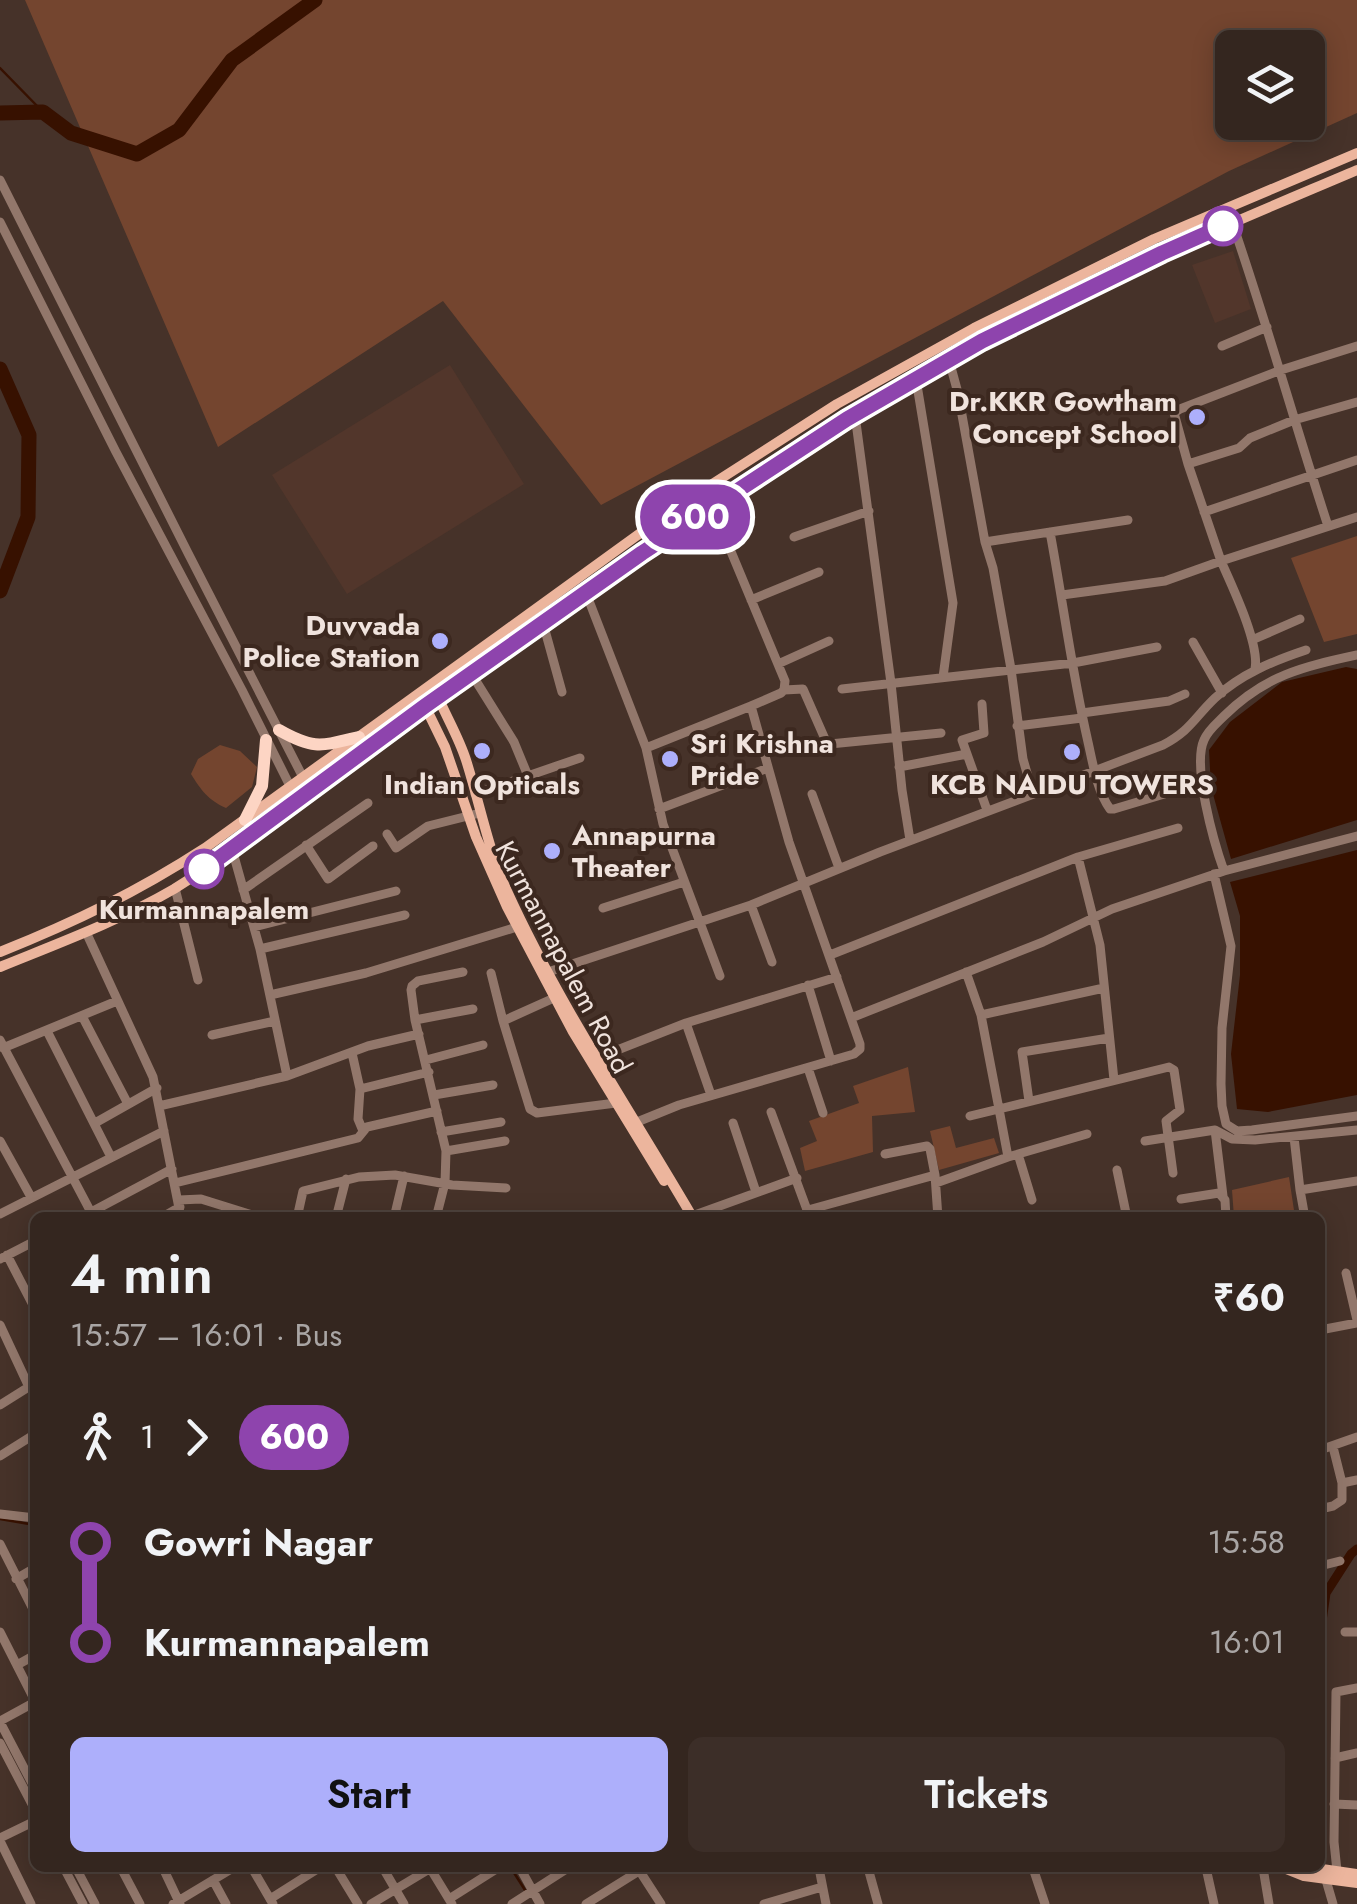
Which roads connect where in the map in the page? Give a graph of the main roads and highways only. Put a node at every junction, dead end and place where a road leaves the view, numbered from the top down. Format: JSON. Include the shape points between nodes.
{"nodes":[{"id":1,"x":1357,"y":153,"type":"edge"},
{"id":2,"x":1357,"y":170,"type":"edge"},
{"id":3,"x":633,"y":538,"type":"junction"},
{"id":4,"x":642,"y":553,"type":"junction"},
{"id":5,"x":438,"y":697,"type":"junction"},
{"id":6,"x":425,"y":706,"type":"junction"},
{"id":7,"x":278,"y":730,"type":"road end"},
{"id":8,"x":358,"y":737,"type":"junction"},
{"id":9,"x":266,"y":740,"type":"road end"},
{"id":10,"x":474,"y":814,"type":"junction"},
{"id":11,"x":245,"y":820,"type":"junction"},
{"id":12,"x":0,"y":952,"type":"edge"},
{"id":13,"x":0,"y":966,"type":"edge"},
{"id":14,"x":687,"y":1212,"type":"edge"},
{"id":15,"x":687,"y":1212,"type":"edge"},
{"id":16,"x":1325,"y":1869,"type":"edge"},
{"id":17,"x":1294,"y":1872,"type":"edge"},
{"id":18,"x":1357,"y":1874,"type":"edge"},
{"id":19,"x":1357,"y":1883,"type":"edge"}],
"edges":[{"from":1,"to":3,"type":"main road","via":[[1154,239],[974,328],[838,404]]},
{"from":2,"to":4,"type":"main road","via":[[1162,253],[982,341]]},
{"from":3,"to":4,"type":"main road"},
{"from":3,"to":8,"type":"main road"},
{"from":4,"to":5,"type":"main road"},
{"from":5,"to":6,"type":"main road"},
{"from":5,"to":10,"type":"main road","via":[[462,750]]},
{"from":6,"to":10,"type":"main road","name":"Kurmannapalem Road"},
{"from":6,"to":13,"type":"main road","via":[[175,888]]},
{"from":7,"to":8,"type":"highway","via":[[314,745]]},
{"from":8,"to":11,"type":"main road"},
{"from":9,"to":11,"type":"highway","via":[[262,786]]},
{"from":10,"to":14,"type":"main road","name":"Kurmannapalem Road","via":[[486,862],[554,998]]},
{"from":10,"to":15,"type":"main road","via":[[548,972]]},
{"from":11,"to":12,"type":"main road","via":[[133,892]]},
{"from":16,"to":18,"type":"main road"},
{"from":17,"to":19,"type":"main road"}]}
